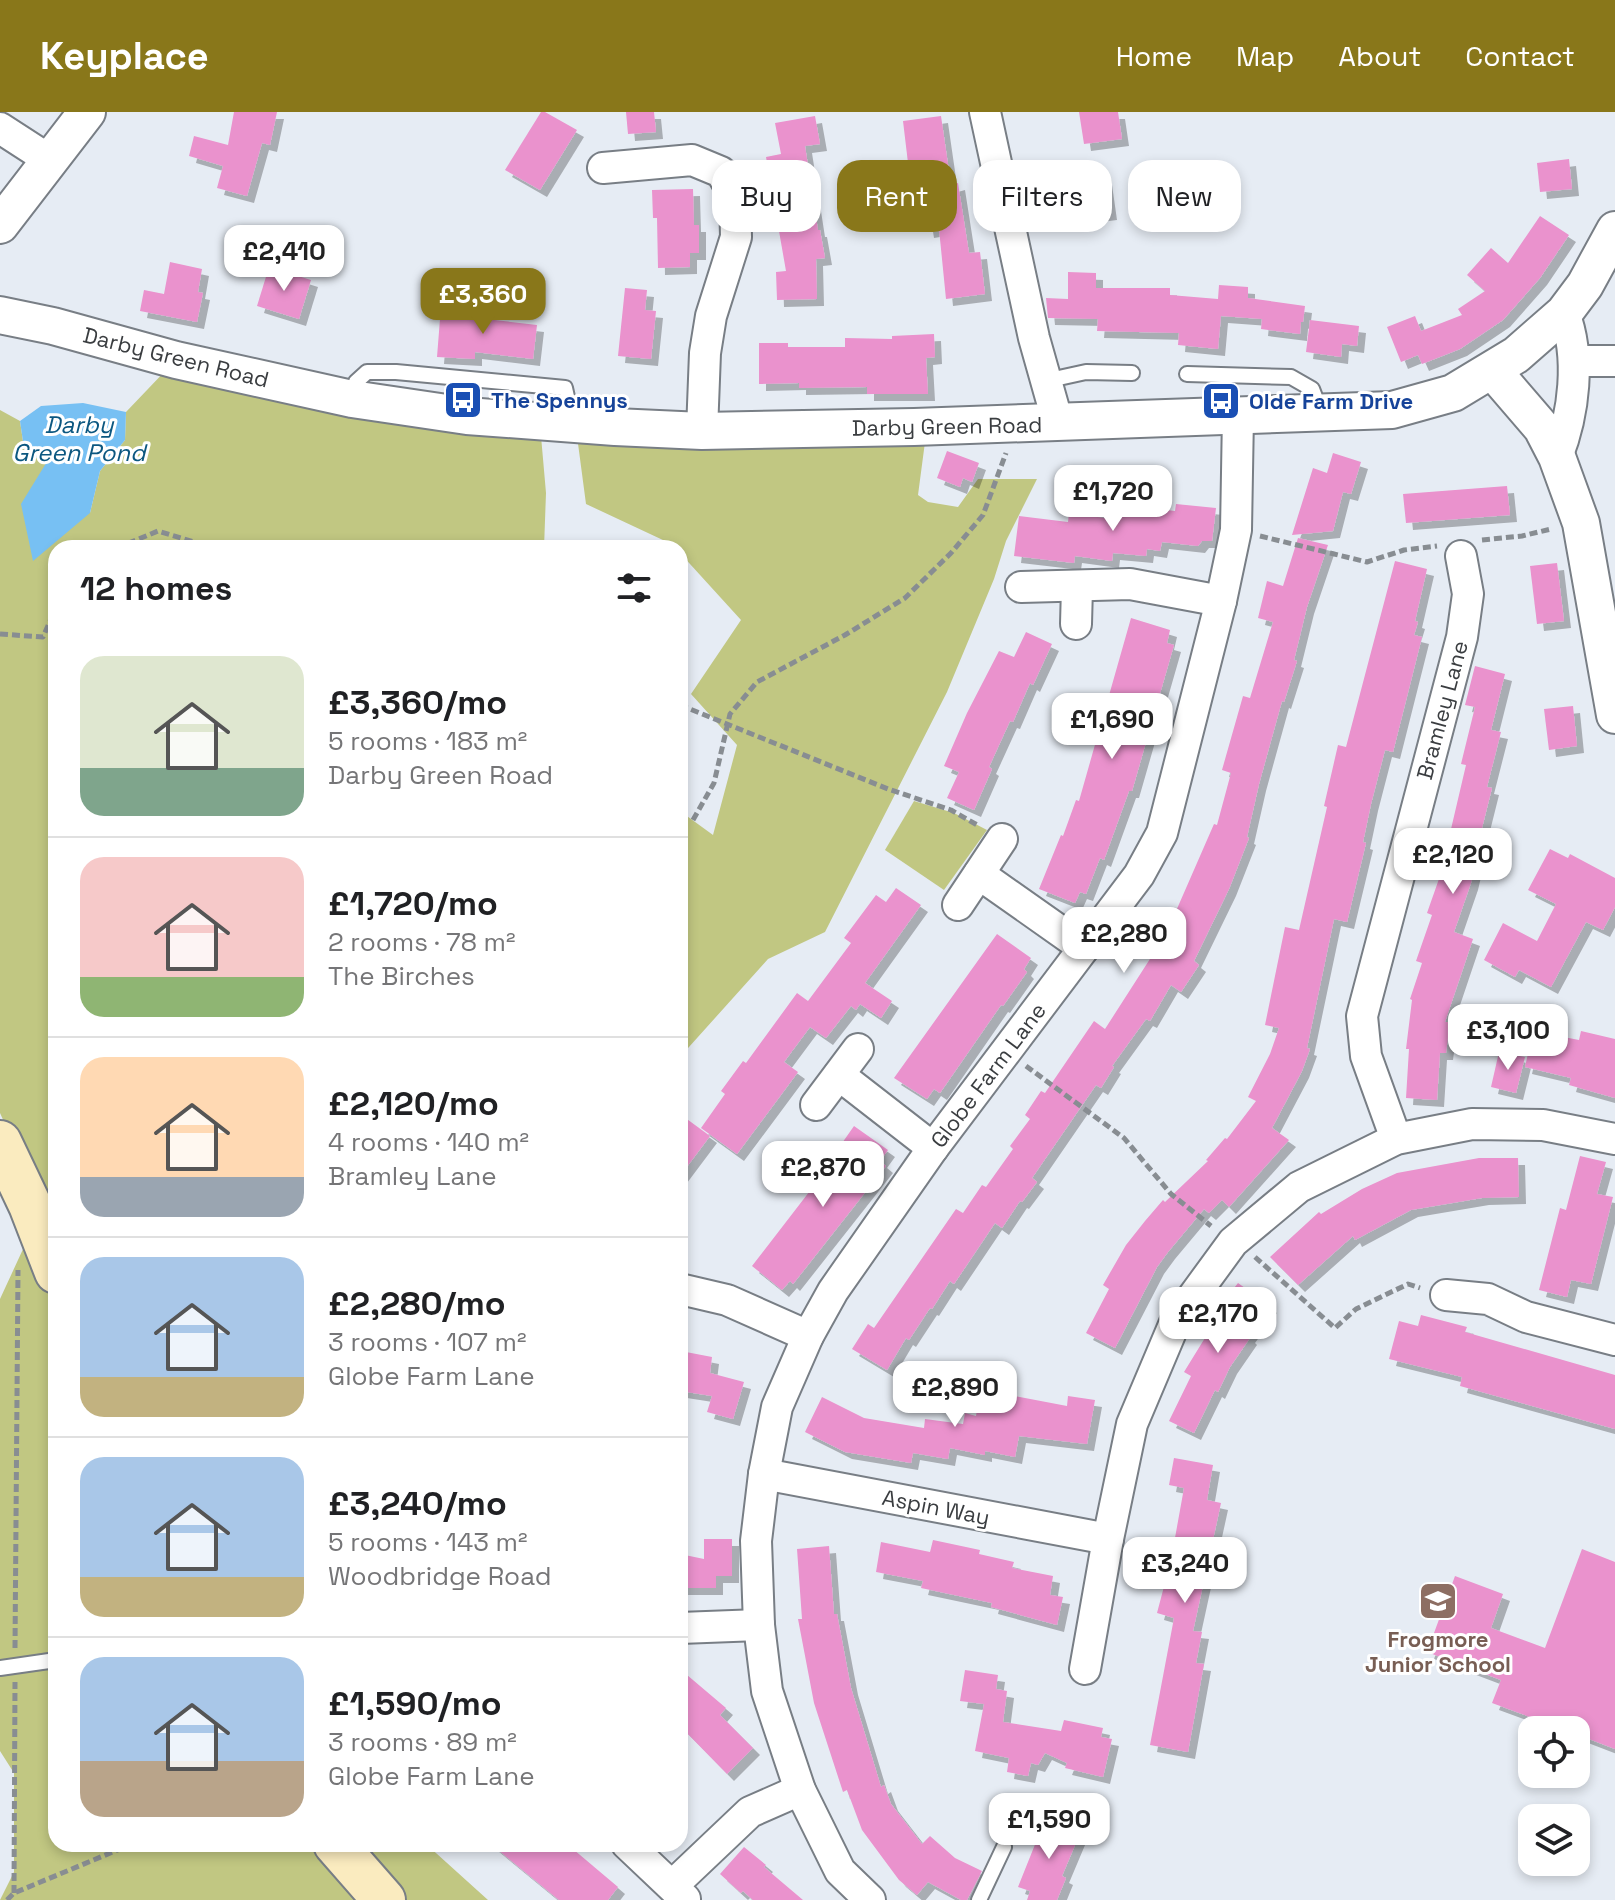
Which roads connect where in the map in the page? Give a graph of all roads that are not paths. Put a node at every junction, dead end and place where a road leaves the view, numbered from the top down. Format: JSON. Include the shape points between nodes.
{"nodes":[{"id":1,"x":87,"y":112,"type":"edge"},
{"id":2,"x":985,"y":112,"type":"edge"},
{"id":3,"x":0,"y":128,"type":"edge"},
{"id":4,"x":51,"y":161,"type":"junction"},
{"id":5,"x":603,"y":168,"type":"dead end"},
{"id":6,"x":0,"y":225,"type":"edge"},
{"id":7,"x":1615,"y":230,"type":"edge"},
{"id":8,"x":1564,"y":313,"type":"junction"},
{"id":9,"x":0,"y":315,"type":"edge"},
{"id":10,"x":1575,"y":361,"type":"junction"},
{"id":11,"x":1615,"y":361,"type":"edge"},
{"id":12,"x":1493,"y":371,"type":"junction"},
{"id":13,"x":1132,"y":373,"type":"dead end"},
{"id":14,"x":1187,"y":374,"type":"dead end"},
{"id":15,"x":1045,"y":382,"type":"junction"},
{"id":16,"x":1322,"y":413,"type":"junction"},
{"id":17,"x":1238,"y":415,"type":"junction"},
{"id":18,"x":1058,"y":423,"type":"junction"},
{"id":19,"x":702,"y":431,"type":"junction"},
{"id":20,"x":1557,"y":457,"type":"junction"},
{"id":21,"x":1458,"y":548,"type":"road end"},
{"id":22,"x":1021,"y":587,"type":"dead end"},
{"id":23,"x":1077,"y":587,"type":"junction"},
{"id":24,"x":1221,"y":601,"type":"junction"},
{"id":25,"x":1076,"y":624,"type":"dead end"},
{"id":26,"x":1615,"y":715,"type":"edge"},
{"id":27,"x":1002,"y":839,"type":"road end"},
{"id":28,"x":979,"y":874,"type":"junction"},
{"id":29,"x":958,"y":905,"type":"dead end"},
{"id":30,"x":1084,"y":948,"type":"junction"},
{"id":31,"x":858,"y":1049,"type":"dead end"},
{"id":32,"x":839,"y":1075,"type":"junction"},
{"id":33,"x":816,"y":1105,"type":"dead end"},
{"id":34,"x":1396,"y":1139,"type":"junction"},
{"id":35,"x":1615,"y":1139,"type":"edge"},
{"id":36,"x":0,"y":1142,"type":"edge"},
{"id":37,"x":933,"y":1148,"type":"junction"},
{"id":38,"x":37,"y":1268,"type":"edge"},
{"id":39,"x":688,"y":1291,"type":"edge"},
{"id":40,"x":1446,"y":1295,"type":"dead end"},
{"id":41,"x":808,"y":1336,"type":"junction"},
{"id":42,"x":1615,"y":1340,"type":"edge"},
{"id":43,"x":764,"y":1474,"type":"junction"},
{"id":44,"x":1108,"y":1539,"type":"junction"},
{"id":45,"x":759,"y":1625,"type":"junction"},
{"id":46,"x":688,"y":1628,"type":"edge"},
{"id":47,"x":48,"y":1661,"type":"edge"},
{"id":48,"x":8,"y":1666,"type":"edge"},
{"id":49,"x":1085,"y":1669,"type":"dead end"},
{"id":50,"x":800,"y":1790,"type":"junction"},
{"id":51,"x":1004,"y":1847,"type":"dead end"},
{"id":52,"x":342,"y":1852,"type":"edge"},
{"id":53,"x":635,"y":1852,"type":"edge"},
{"id":54,"x":679,"y":1893,"type":"edge"},
{"id":55,"x":384,"y":1900,"type":"edge"},
{"id":56,"x":870,"y":1900,"type":"edge"},
{"id":57,"x":979,"y":1900,"type":"edge"}],
"edges":[{"from":1,"to":4,"type":"street"},
{"from":2,"to":15,"type":"street"},
{"from":3,"to":4,"type":"street"},
{"from":4,"to":6,"type":"street"},
{"from":5,"to":19,"type":"street","via":[[692,160],[721,172],[735,196],[736,237],[705,353]]},
{"from":7,"to":8,"type":"street","name":"Darby Green Road"},
{"from":8,"to":10,"type":"street"},
{"from":8,"to":12,"type":"street","name":"Darby Green Road"},
{"from":9,"to":19,"type":"street","name":"Darby Green Road","via":[[352,399],[467,416]]},
{"from":10,"to":11,"type":"street"},
{"from":10,"to":20,"type":"street"},
{"from":12,"to":16,"type":"street","name":"Darby Green Road","via":[[1453,393],[1392,410]]},
{"from":12,"to":20,"type":"street","via":[[1542,428]]},
{"from":13,"to":15,"type":"lane","name":"Darby Green Road","via":[[1086,372]]},
{"from":14,"to":16,"type":"lane","via":[[1291,377],[1312,389]]},
{"from":15,"to":18,"type":"street"},
{"from":16,"to":17,"type":"street","name":"Darby Green Road"},
{"from":17,"to":18,"type":"street","name":"Darby Green Road"},
{"from":17,"to":24,"type":"street","name":"Globe Farm Lane","via":[[1236,530]]},
{"from":18,"to":19,"type":"street","name":"Darby Green Road"},
{"from":20,"to":26,"type":"street","via":[[1581,523]]},
{"from":21,"to":34,"type":"street","name":"Bramley Lane","via":[[1468,594],[1462,637],[1362,1016],[1366,1056]]},
{"from":22,"to":23,"type":"street"},
{"from":23,"to":24,"type":"street","via":[[1130,584]]},
{"from":23,"to":25,"type":"street"},
{"from":24,"to":30,"type":"street","name":"Globe Farm Lane","via":[[1162,833],[1139,875]]},
{"from":27,"to":28,"type":"street"},
{"from":28,"to":29,"type":"street"},
{"from":28,"to":30,"type":"street"},
{"from":30,"to":37,"type":"street","name":"Globe Farm Lane"},
{"from":31,"to":32,"type":"street"},
{"from":32,"to":33,"type":"street"},
{"from":32,"to":37,"type":"street"},
{"from":34,"to":35,"type":"street","via":[[1472,1124],[1543,1125]]},
{"from":34,"to":44,"type":"street","via":[[1299,1187],[1233,1242],[1176,1320],[1132,1424]]},
{"from":36,"to":38,"type":"main road","via":[[30,1205]]},
{"from":37,"to":41,"type":"street","name":"Globe Farm Lane","via":[[833,1291]]},
{"from":39,"to":41,"type":"street","via":[[727,1300]]},
{"from":40,"to":42,"type":"street","via":[[1488,1299],[1526,1317]]},
{"from":41,"to":43,"type":"street","name":"Globe Farm Lane","via":[[777,1407]]},
{"from":43,"to":44,"type":"street","name":"Aspin Way"},
{"from":43,"to":45,"type":"street","name":"Globe Farm Lane","via":[[756,1541]]},
{"from":44,"to":49,"type":"street"},
{"from":45,"to":46,"type":"street"},
{"from":45,"to":50,"type":"street","name":"Globe Farm Lane","via":[[767,1691]]},
{"from":47,"to":48,"type":"lane"},
{"from":50,"to":54,"type":"street","via":[[750,1812]]},
{"from":50,"to":56,"type":"street","name":"Globe Farm Lane","via":[[840,1871]]},
{"from":51,"to":57,"type":"lane"},
{"from":52,"to":55,"type":"main road"},
{"from":53,"to":54,"type":"street"}]}
